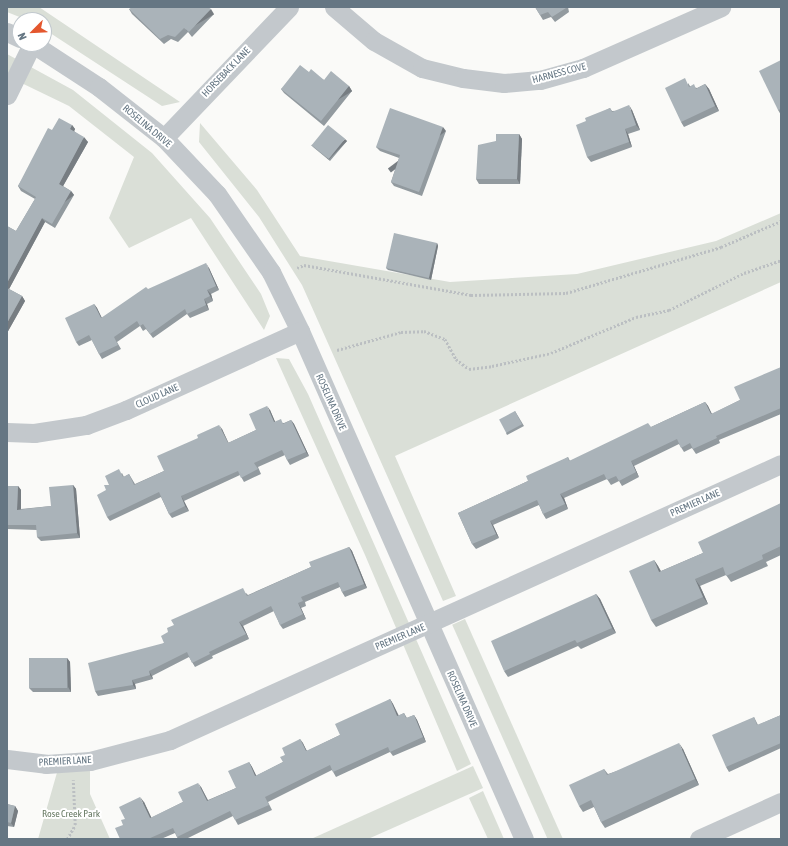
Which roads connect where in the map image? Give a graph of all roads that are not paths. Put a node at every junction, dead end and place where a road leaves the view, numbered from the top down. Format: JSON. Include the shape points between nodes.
{"nodes":[{"id":1,"x":289,"y":7,"type":"edge"},
{"id":2,"x":334,"y":7,"type":"edge"},
{"id":3,"x":721,"y":7,"type":"edge"},
{"id":4,"x":28,"y":52,"type":"edge"},
{"id":5,"x":44,"y":52,"type":"edge"},
{"id":6,"x":7,"y":95,"type":"edge"},
{"id":7,"x":164,"y":138,"type":"junction"},
{"id":8,"x":300,"y":331,"type":"junction"},
{"id":9,"x":7,"y":432,"type":"edge"},
{"id":10,"x":781,"y":464,"type":"edge"},
{"id":11,"x":429,"y":624,"type":"junction"},
{"id":12,"x":7,"y":760,"type":"edge"},
{"id":13,"x":781,"y":802,"type":"edge"},
{"id":14,"x":524,"y":839,"type":"edge"},
{"id":15,"x":699,"y":839,"type":"edge"}],
"edges":[{"from":1,"to":7,"type":"street","name":"HORSEBACK LANE"},
{"from":2,"to":3,"type":"street","name":"HARNESS COVE","via":[[374,40],[422,68],[463,78],[504,83],[540,80],[583,68]]},
{"from":4,"to":6,"type":"street"},
{"from":5,"to":7,"type":"street","name":"ROSELINA DRIVE","via":[[99,87]]},
{"from":7,"to":8,"type":"street","name":"ROSELINA DRIVE","via":[[217,194],[271,272]]},
{"from":8,"to":9,"type":"street","name":"CLOUD LANE","via":[[126,410],[86,425],[34,433]]},
{"from":8,"to":11,"type":"street","name":"ROSELINA DRIVE"},
{"from":10,"to":11,"type":"street","name":"PREMIER LANE"},
{"from":11,"to":12,"type":"street","name":"PREMIER LANE","via":[[170,740],[90,761],[46,764]]},
{"from":11,"to":14,"type":"street","name":"ROSELINA DRIVE"},
{"from":13,"to":15,"type":"street"}]}
